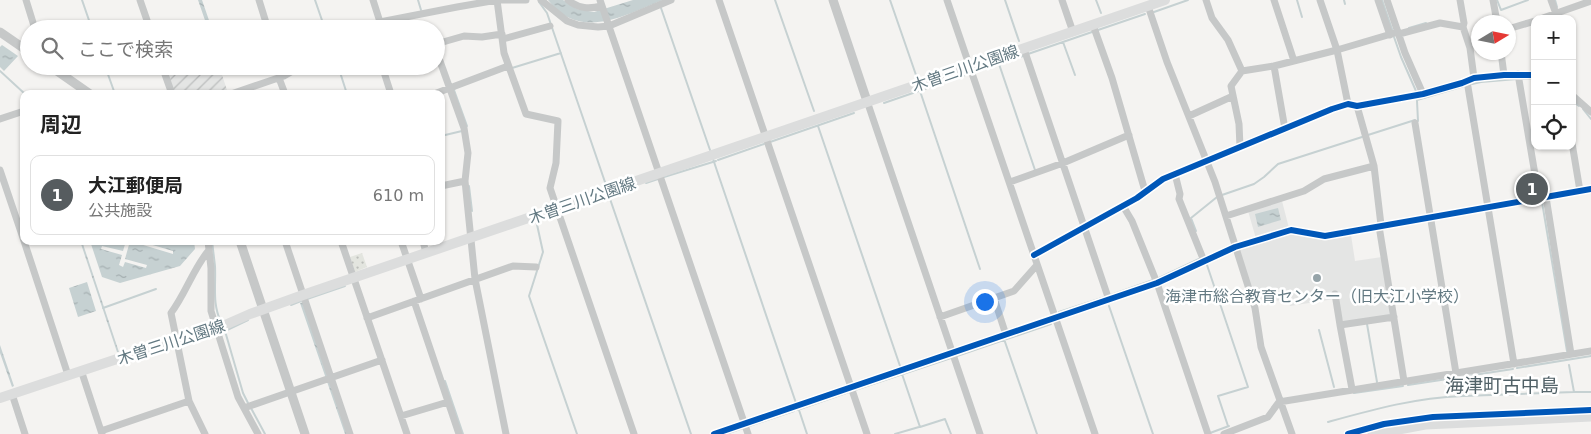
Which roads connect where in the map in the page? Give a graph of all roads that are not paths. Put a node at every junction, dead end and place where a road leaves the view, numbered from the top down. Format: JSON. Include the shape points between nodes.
{"nodes":[{"id":1,"x":26,"y":0,"type":"edge"},
{"id":2,"x":140,"y":0,"type":"edge"},
{"id":3,"x":259,"y":0,"type":"edge"},
{"id":4,"x":373,"y":0,"type":"edge"},
{"id":5,"x":497,"y":0,"type":"edge"},
{"id":6,"x":526,"y":0,"type":"edge"},
{"id":7,"x":541,"y":0,"type":"edge"},
{"id":8,"x":568,"y":0,"type":"edge"},
{"id":9,"x":671,"y":0,"type":"edge"},
{"id":10,"x":719,"y":0,"type":"edge"},
{"id":11,"x":832,"y":0,"type":"edge"},
{"id":12,"x":947,"y":0,"type":"edge"},
{"id":13,"x":1062,"y":0,"type":"edge"},
{"id":14,"x":1165,"y":0,"type":"edge"},
{"id":15,"x":1206,"y":0,"type":"edge"},
{"id":16,"x":1274,"y":0,"type":"edge"},
{"id":17,"x":1320,"y":0,"type":"edge"},
{"id":18,"x":1378,"y":0,"type":"edge"},
{"id":19,"x":1387,"y":0,"type":"edge"},
{"id":20,"x":1460,"y":0,"type":"edge"},
{"id":21,"x":1493,"y":0,"type":"edge"},
{"id":22,"x":1551,"y":0,"type":"edge"},
{"id":23,"x":1591,"y":1,"type":"edge"},
{"id":24,"x":455,"y":3,"type":"edge"},
{"id":25,"x":602,"y":5,"type":"edge"},
{"id":26,"x":1148,"y":6,"type":"junction"},
{"id":27,"x":1496,"y":15,"type":"edge"},
{"id":28,"x":1557,"y":15,"type":"edge"},
{"id":29,"x":1559,"y":15,"type":"edge"},
{"id":30,"x":33,"y":20,"type":"edge"},
{"id":31,"x":147,"y":20,"type":"edge"},
{"id":32,"x":265,"y":20,"type":"edge"},
{"id":33,"x":379,"y":20,"type":"edge"},
{"id":34,"x":388,"y":20,"type":"edge"},
{"id":35,"x":1531,"y":22,"type":"edge"},
{"id":36,"x":609,"y":25,"type":"junction"},
{"id":37,"x":1093,"y":25,"type":"junction"},
{"id":38,"x":550,"y":26,"type":"dead end"},
{"id":39,"x":1463,"y":27,"type":"junction"},
{"id":40,"x":1516,"y":27,"type":"edge"},
{"id":41,"x":0,"y":32,"type":"edge"},
{"id":42,"x":1073,"y":32,"type":"junction"},
{"id":43,"x":1398,"y":33,"type":"junction"},
{"id":44,"x":1390,"y":35,"type":"junction"},
{"id":45,"x":502,"y":37,"type":"junction"},
{"id":46,"x":445,"y":41,"type":"edge"},
{"id":47,"x":20,"y":46,"type":"edge"},
{"id":48,"x":1024,"y":48,"type":"junction"},
{"id":49,"x":1337,"y":50,"type":"junction"},
{"id":50,"x":1502,"y":60,"type":"edge"},
{"id":51,"x":1294,"y":61,"type":"junction"},
{"id":52,"x":508,"y":66,"type":"junction"},
{"id":53,"x":1274,"y":66,"type":"junction"},
{"id":54,"x":970,"y":67,"type":"junction"},
{"id":55,"x":1242,"y":71,"type":"junction"},
{"id":56,"x":445,"y":74,"type":"edge"},
{"id":57,"x":1504,"y":74,"type":"junction"},
{"id":58,"x":1518,"y":74,"type":"junction"},
{"id":59,"x":63,"y":75,"type":"edge"},
{"id":60,"x":165,"y":75,"type":"edge"},
{"id":61,"x":285,"y":75,"type":"edge"},
{"id":62,"x":386,"y":75,"type":"edge"},
{"id":63,"x":1531,"y":75,"type":"edge"},
{"id":64,"x":282,"y":77,"type":"junction"},
{"id":65,"x":1471,"y":79,"type":"junction"},
{"id":66,"x":450,"y":88,"type":"junction"},
{"id":67,"x":84,"y":90,"type":"edge"},
{"id":68,"x":171,"y":90,"type":"edge"},
{"id":69,"x":244,"y":90,"type":"edge"},
{"id":70,"x":284,"y":90,"type":"edge"},
{"id":71,"x":391,"y":90,"type":"edge"},
{"id":72,"x":445,"y":90,"type":"edge"},
{"id":73,"x":1424,"y":94,"type":"junction"},
{"id":74,"x":1233,"y":96,"type":"junction"},
{"id":75,"x":1576,"y":99,"type":"edge"},
{"id":76,"x":867,"y":101,"type":"junction"},
{"id":77,"x":1348,"y":104,"type":"junction"},
{"id":78,"x":1357,"y":106,"type":"junction"},
{"id":79,"x":20,"y":112,"type":"edge"},
{"id":80,"x":1591,"y":112,"type":"edge"},
{"id":81,"x":1189,"y":116,"type":"junction"},
{"id":82,"x":0,"y":119,"type":"edge"},
{"id":83,"x":1415,"y":123,"type":"dead end"},
{"id":84,"x":1285,"y":129,"type":"junction"},
{"id":85,"x":1129,"y":135,"type":"junction"},
{"id":86,"x":765,"y":137,"type":"junction"},
{"id":87,"x":1240,"y":147,"type":"junction"},
{"id":88,"x":1573,"y":150,"type":"edge"},
{"id":89,"x":1207,"y":161,"type":"junction"},
{"id":90,"x":1063,"y":163,"type":"junction"},
{"id":91,"x":1374,"y":166,"type":"junction"},
{"id":92,"x":0,"y":170,"type":"edge"},
{"id":93,"x":659,"y":174,"type":"junction"},
{"id":94,"x":1175,"y":174,"type":"junction"},
{"id":95,"x":465,"y":182,"type":"junction"},
{"id":96,"x":1010,"y":182,"type":"junction"},
{"id":97,"x":445,"y":185,"type":"edge"},
{"id":98,"x":1591,"y":189,"type":"edge"},
{"id":99,"x":1145,"y":191,"type":"junction"},
{"id":100,"x":1580,"y":191,"type":"junction"},
{"id":101,"x":1542,"y":197,"type":"junction"},
{"id":102,"x":1123,"y":206,"type":"junction"},
{"id":103,"x":1488,"y":206,"type":"junction"},
{"id":104,"x":557,"y":209,"type":"junction"},
{"id":105,"x":1226,"y":216,"type":"junction"},
{"id":106,"x":1430,"y":217,"type":"junction"},
{"id":107,"x":1380,"y":225,"type":"junction"},
{"id":108,"x":1085,"y":227,"type":"junction"},
{"id":109,"x":20,"y":229,"type":"edge"},
{"id":110,"x":470,"y":238,"type":"junction"},
{"id":111,"x":25,"y":245,"type":"edge"},
{"id":112,"x":208,"y":245,"type":"edge"},
{"id":113,"x":241,"y":245,"type":"edge"},
{"id":114,"x":286,"y":245,"type":"edge"},
{"id":115,"x":342,"y":245,"type":"edge"},
{"id":116,"x":403,"y":245,"type":"edge"},
{"id":117,"x":424,"y":245,"type":"edge"},
{"id":118,"x":1235,"y":247,"type":"junction"},
{"id":119,"x":209,"y":250,"type":"junction"},
{"id":120,"x":426,"y":253,"type":"junction"},
{"id":121,"x":1034,"y":255,"type":"junction"},
{"id":122,"x":408,"y":259,"type":"junction"},
{"id":123,"x":1204,"y":261,"type":"junction"},
{"id":124,"x":1037,"y":265,"type":"junction"},
{"id":125,"x":536,"y":267,"type":"dead end"},
{"id":126,"x":353,"y":278,"type":"junction"},
{"id":127,"x":475,"y":279,"type":"junction"},
{"id":128,"x":1157,"y":283,"type":"junction"},
{"id":129,"x":1335,"y":294,"type":"dead end"},
{"id":130,"x":303,"y":295,"type":"junction"},
{"id":131,"x":994,"y":298,"type":"junction"},
{"id":132,"x":418,"y":300,"type":"junction"},
{"id":133,"x":1109,"y":300,"type":"junction"},
{"id":134,"x":262,"y":309,"type":"junction"},
{"id":135,"x":940,"y":317,"type":"junction"},
{"id":136,"x":1394,"y":317,"type":"junction"},
{"id":137,"x":367,"y":318,"type":"junction"},
{"id":138,"x":1055,"y":318,"type":"junction"},
{"id":139,"x":1340,"y":326,"type":"junction"},
{"id":140,"x":216,"y":330,"type":"junction"},
{"id":141,"x":1006,"y":335,"type":"junction"},
{"id":142,"x":178,"y":343,"type":"junction"},
{"id":143,"x":1591,"y":351,"type":"edge"},
{"id":144,"x":952,"y":354,"type":"junction"},
{"id":145,"x":1571,"y":354,"type":"junction"},
{"id":146,"x":382,"y":360,"type":"junction"},
{"id":147,"x":1514,"y":364,"type":"junction"},
{"id":148,"x":81,"y":370,"type":"junction"},
{"id":149,"x":1456,"y":373,"type":"junction"},
{"id":150,"x":68,"y":375,"type":"junction"},
{"id":151,"x":329,"y":378,"type":"junction"},
{"id":152,"x":1404,"y":381,"type":"junction"},
{"id":153,"x":851,"y":387,"type":"junction"},
{"id":154,"x":1352,"y":390,"type":"junction"},
{"id":155,"x":290,"y":391,"type":"junction"},
{"id":156,"x":12,"y":394,"type":"junction"},
{"id":157,"x":0,"y":398,"type":"edge"},
{"id":158,"x":189,"y":401,"type":"junction"},
{"id":159,"x":448,"y":402,"type":"junction"},
{"id":160,"x":1279,"y":402,"type":"junction"},
{"id":161,"x":244,"y":408,"type":"junction"},
{"id":162,"x":401,"y":416,"type":"junction"},
{"id":163,"x":1591,"y":416,"type":"edge"},
{"id":164,"x":744,"y":424,"type":"junction"},
{"id":165,"x":102,"y":432,"type":"edge"},
{"id":166,"x":1208,"y":432,"type":"edge"},
{"id":167,"x":25,"y":434,"type":"edge"},
{"id":168,"x":205,"y":434,"type":"edge"},
{"id":169,"x":258,"y":434,"type":"edge"},
{"id":170,"x":305,"y":434,"type":"edge"},
{"id":171,"x":350,"y":434,"type":"edge"},
{"id":172,"x":407,"y":434,"type":"edge"},
{"id":173,"x":459,"y":434,"type":"edge"},
{"id":174,"x":506,"y":434,"type":"edge"},
{"id":175,"x":634,"y":434,"type":"edge"},
{"id":176,"x":714,"y":434,"type":"edge"},
{"id":177,"x":748,"y":434,"type":"edge"},
{"id":178,"x":867,"y":434,"type":"edge"},
{"id":179,"x":980,"y":434,"type":"edge"},
{"id":180,"x":1095,"y":434,"type":"edge"},
{"id":181,"x":1224,"y":434,"type":"edge"},
{"id":182,"x":1292,"y":434,"type":"edge"},
{"id":183,"x":1373,"y":434,"type":"edge"}],
"edges":[{"from":1,"to":30,"type":"street"},
{"from":2,"to":31,"type":"street"},
{"from":3,"to":32,"type":"street"},
{"from":4,"to":33,"type":"street"},
{"from":5,"to":6,"type":"street"},
{"from":5,"to":24,"type":"street"},
{"from":5,"to":45,"type":"street"},
{"from":7,"to":36,"type":"street","via":[[572,23]]},
{"from":8,"to":25,"type":"street","via":[[581,8]]},
{"from":9,"to":36,"type":"street"},
{"from":10,"to":86,"type":"street"},
{"from":11,"to":76,"type":"street"},
{"from":12,"to":54,"type":"street"},
{"from":13,"to":42,"type":"street"},
{"from":14,"to":26,"type":"main road","name":"木曽三川公園線"},
{"from":15,"to":55,"type":"street","via":[[1212,18],[1228,40]]},
{"from":16,"to":51,"type":"street"},
{"from":17,"to":49,"type":"street"},
{"from":18,"to":44,"type":"street"},
{"from":19,"to":43,"type":"street"},
{"from":20,"to":39,"type":"street"},
{"from":21,"to":27,"type":"street"},
{"from":22,"to":28,"type":"street"},
{"from":23,"to":29,"type":"street"},
{"from":24,"to":34,"type":"street"},
{"from":25,"to":36,"type":"street"},
{"from":26,"to":37,"type":"main road","name":"木曽三川公園線"},
{"from":26,"to":81,"type":"street"},
{"from":35,"to":40,"type":"street"},
{"from":36,"to":93,"type":"street"},
{"from":37,"to":42,"type":"main road","name":"木曽三川公園線"},
{"from":37,"to":85,"type":"street"},
{"from":38,"to":45,"type":"street"},
{"from":39,"to":43,"type":"street","via":[[1440,23]]},
{"from":39,"to":65,"type":"street","via":[[1470,48]]},
{"from":41,"to":47,"type":"street"},
{"from":42,"to":48,"type":"main road","name":"木曽三川公園線"},
{"from":43,"to":44,"type":"street"},
{"from":43,"to":73,"type":"street"},
{"from":44,"to":49,"type":"street"},
{"from":45,"to":46,"type":"street","via":[[464,36]]},
{"from":45,"to":52,"type":"street"},
{"from":48,"to":54,"type":"main road","name":"木曽三川公園線"},
{"from":48,"to":90,"type":"street"},
{"from":49,"to":51,"type":"street"},
{"from":49,"to":77,"type":"street"},
{"from":50,"to":57,"type":"street"},
{"from":51,"to":53,"type":"street"},
{"from":52,"to":66,"type":"street"},
{"from":52,"to":104,"type":"street","via":[[526,114],[558,121],[556,163],[550,188]]},
{"from":53,"to":55,"type":"street"},
{"from":53,"to":84,"type":"street"},
{"from":54,"to":76,"type":"main road","name":"木曽三川公園線"},
{"from":54,"to":96,"type":"street"},
{"from":55,"to":74,"type":"street","via":[[1231,86]]},
{"from":56,"to":66,"type":"street"},
{"from":57,"to":58,"type":"street"},
{"from":57,"to":65,"type":"street"},
{"from":58,"to":63,"type":"street"},
{"from":58,"to":101,"type":"street"},
{"from":59,"to":67,"type":"street"},
{"from":60,"to":68,"type":"street"},
{"from":61,"to":64,"type":"street"},
{"from":62,"to":71,"type":"street"},
{"from":64,"to":69,"type":"street"},
{"from":64,"to":70,"type":"street"},
{"from":65,"to":73,"type":"street"},
{"from":65,"to":103,"type":"street"},
{"from":66,"to":72,"type":"street"},
{"from":66,"to":95,"type":"street","via":[[467,145]]},
{"from":73,"to":78,"type":"street"},
{"from":74,"to":81,"type":"street"},
{"from":74,"to":87,"type":"street"},
{"from":75,"to":80,"type":"street"},
{"from":76,"to":86,"type":"main road","name":"木曽三川公園線"},
{"from":76,"to":135,"type":"street"},
{"from":77,"to":78,"type":"street"},
{"from":77,"to":84,"type":"street"},
{"from":78,"to":91,"type":"street"},
{"from":79,"to":82,"type":"street"},
{"from":81,"to":89,"type":"street"},
{"from":83,"to":106,"type":"street"},
{"from":84,"to":87,"type":"street"},
{"from":85,"to":90,"type":"street"},
{"from":85,"to":99,"type":"street"},
{"from":86,"to":93,"type":"main road","name":"木曽三川公園線"},
{"from":86,"to":153,"type":"street"},
{"from":87,"to":89,"type":"street"},
{"from":88,"to":100,"type":"street"},
{"from":89,"to":94,"type":"street"},
{"from":89,"to":105,"type":"street"},
{"from":90,"to":96,"type":"street"},
{"from":90,"to":108,"type":"street"},
{"from":91,"to":105,"type":"street","via":[[1324,179],[1304,192]]},
{"from":91,"to":107,"type":"street"},
{"from":92,"to":109,"type":"street"},
{"from":93,"to":104,"type":"main road","name":"木曽三川公園線"},
{"from":93,"to":164,"type":"street"},
{"from":94,"to":99,"type":"street"},
{"from":94,"to":123,"type":"street","via":[[1179,199]]},
{"from":95,"to":97,"type":"street"},
{"from":95,"to":110,"type":"street"},
{"from":96,"to":121,"type":"street"},
{"from":98,"to":100,"type":"street"},
{"from":99,"to":102,"type":"street"},
{"from":100,"to":101,"type":"street"},
{"from":101,"to":103,"type":"street"},
{"from":101,"to":145,"type":"street"},
{"from":102,"to":108,"type":"street"},
{"from":102,"to":128,"type":"street"},
{"from":103,"to":106,"type":"street"},
{"from":103,"to":147,"type":"street"},
{"from":104,"to":110,"type":"main road","name":"木曽三川公園線"},
{"from":104,"to":175,"type":"street"},
{"from":105,"to":118,"type":"street"},
{"from":106,"to":107,"type":"street"},
{"from":106,"to":149,"type":"street"},
{"from":107,"to":118,"type":"street","via":[[1325,236],[1291,230]]},
{"from":107,"to":136,"type":"street"},
{"from":108,"to":121,"type":"street"},
{"from":108,"to":133,"type":"street"},
{"from":110,"to":120,"type":"main road","name":"木曽三川公園線"},
{"from":110,"to":127,"type":"street"},
{"from":111,"to":150,"type":"street"},
{"from":112,"to":119,"type":"street"},
{"from":113,"to":134,"type":"street"},
{"from":114,"to":130,"type":"street"},
{"from":115,"to":126,"type":"street"},
{"from":116,"to":122,"type":"street"},
{"from":117,"to":120,"type":"street"},
{"from":118,"to":123,"type":"street"},
{"from":118,"to":160,"type":"street","via":[[1255,308],[1261,347]]},
{"from":119,"to":140,"type":"street","via":[[211,312]]},
{"from":119,"to":142,"type":"street","via":[[171,313]]},
{"from":120,"to":122,"type":"main road","name":"木曽三川公園線"},
{"from":121,"to":124,"type":"street"},
{"from":122,"to":126,"type":"main road","name":"木曽三川公園線"},
{"from":122,"to":132,"type":"street"},
{"from":123,"to":128,"type":"street"},
{"from":124,"to":131,"type":"street","via":[[1014,291]]},
{"from":124,"to":138,"type":"street"},
{"from":125,"to":127,"type":"street","via":[[513,266]]},
{"from":126,"to":130,"type":"main road","name":"木曽三川公園線"},
{"from":126,"to":137,"type":"street"},
{"from":127,"to":132,"type":"street"},
{"from":127,"to":174,"type":"street"},
{"from":128,"to":133,"type":"street"},
{"from":128,"to":166,"type":"street"},
{"from":129,"to":139,"type":"street"},
{"from":130,"to":134,"type":"main road","name":"木曽三川公園線"},
{"from":130,"to":151,"type":"street"},
{"from":131,"to":135,"type":"street"},
{"from":131,"to":141,"type":"street"},
{"from":132,"to":137,"type":"street"},
{"from":132,"to":159,"type":"street"},
{"from":133,"to":138,"type":"street"},
{"from":134,"to":140,"type":"main road","name":"木曽三川公園線"},
{"from":134,"to":155,"type":"street"},
{"from":135,"to":144,"type":"street"},
{"from":136,"to":139,"type":"street"},
{"from":136,"to":152,"type":"street"},
{"from":137,"to":146,"type":"street"},
{"from":138,"to":141,"type":"street"},
{"from":138,"to":180,"type":"street"},
{"from":139,"to":154,"type":"street"},
{"from":140,"to":142,"type":"main road","name":"木曽三川公園線"},
{"from":140,"to":161,"type":"street"},
{"from":141,"to":144,"type":"street"},
{"from":142,"to":148,"type":"main road","name":"木曽三川公園線"},
{"from":142,"to":158,"type":"street"},
{"from":143,"to":145,"type":"street"},
{"from":144,"to":153,"type":"street"},
{"from":144,"to":179,"type":"street"},
{"from":145,"to":147,"type":"street"},
{"from":146,"to":151,"type":"street"},
{"from":146,"to":162,"type":"street"},
{"from":147,"to":149,"type":"street"},
{"from":148,"to":150,"type":"main road","name":"木曽三川公園線"},
{"from":148,"to":165,"type":"street"},
{"from":149,"to":152,"type":"street"},
{"from":150,"to":156,"type":"main road","name":"木曽三川公園線"},
{"from":151,"to":155,"type":"street"},
{"from":151,"to":171,"type":"street"},
{"from":152,"to":154,"type":"street"},
{"from":153,"to":164,"type":"street"},
{"from":153,"to":178,"type":"street"},
{"from":154,"to":160,"type":"street"},
{"from":155,"to":161,"type":"street"},
{"from":155,"to":170,"type":"street"},
{"from":156,"to":157,"type":"main road","name":"木曽三川公園線"},
{"from":156,"to":167,"type":"street"},
{"from":158,"to":165,"type":"street"},
{"from":158,"to":168,"type":"street"},
{"from":159,"to":162,"type":"street"},
{"from":159,"to":173,"type":"street"},
{"from":160,"to":181,"type":"street","via":[[1268,417]]},
{"from":160,"to":182,"type":"street"},
{"from":161,"to":169,"type":"street"},
{"from":162,"to":172,"type":"street"},
{"from":163,"to":183,"type":"main road","via":[[1425,424]]},
{"from":164,"to":176,"type":"street"},
{"from":164,"to":177,"type":"street"}]}
